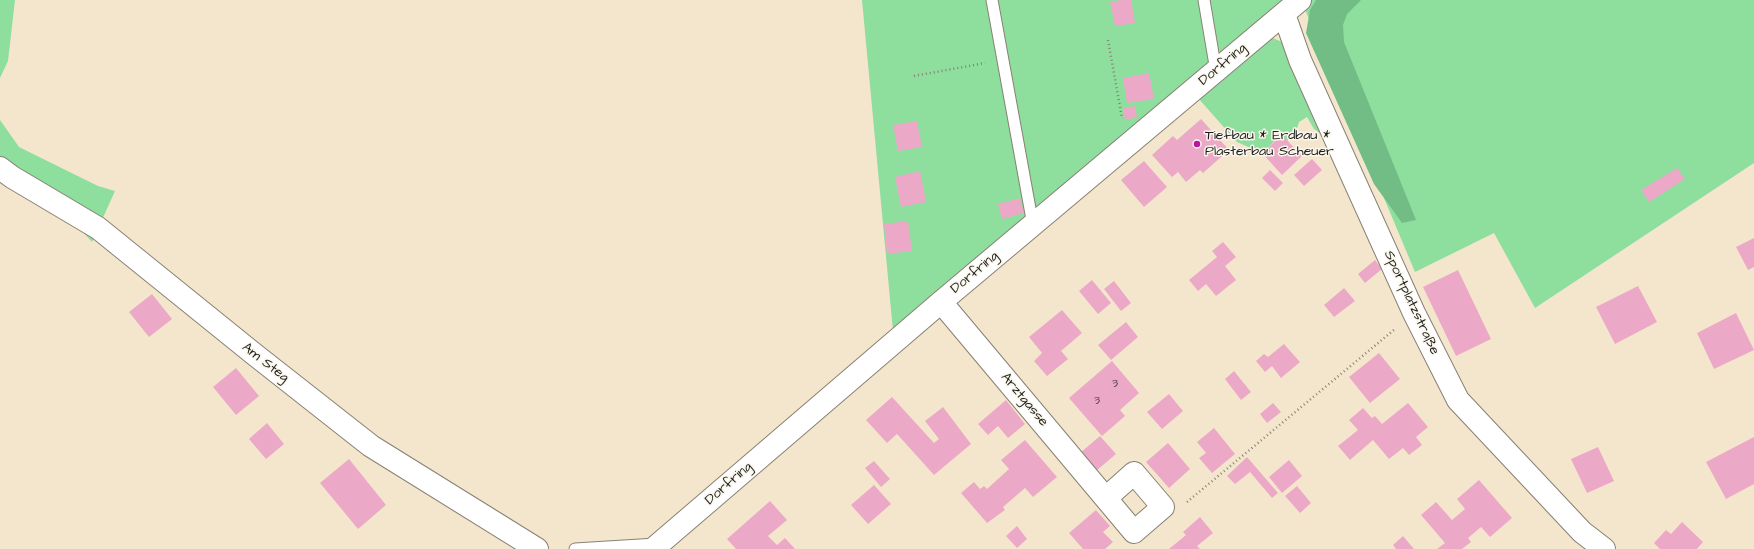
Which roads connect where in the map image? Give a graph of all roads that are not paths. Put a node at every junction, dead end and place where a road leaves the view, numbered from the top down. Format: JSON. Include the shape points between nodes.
{"nodes":[{"id":1,"x":992,"y":0,"type":"edge"},
{"id":2,"x":1204,"y":0,"type":"edge"},
{"id":3,"x":1292,"y":7,"type":"edge"},
{"id":4,"x":1216,"y":71,"type":"junction"},
{"id":5,"x":0,"y":168,"type":"edge"},
{"id":6,"x":1033,"y":225,"type":"junction"},
{"id":7,"x":941,"y":302,"type":"junction"},
{"id":8,"x":1106,"y":498,"type":"junction"},
{"id":9,"x":655,"y":547,"type":"edge"},
{"id":10,"x":537,"y":549,"type":"edge"},
{"id":11,"x":575,"y":549,"type":"edge"},
{"id":12,"x":1604,"y":549,"type":"edge"}],
"edges":[{"from":1,"to":6,"type":"lane"},
{"from":2,"to":4,"type":"lane"},
{"from":3,"to":4,"type":"street","name":"Dorfring"},
{"from":3,"to":12,"type":"street","name":"Sportplatzstraße","via":[[1300,60],[1414,313],[1458,400],[1582,532]]},
{"from":4,"to":6,"type":"street","name":"Dorfring"},
{"from":5,"to":10,"type":"street","name":"Am Steg","via":[[98,228],[371,446]]},
{"from":6,"to":7,"type":"street","name":"Dorfring"},
{"from":7,"to":8,"type":"street","name":"Arztgasse"},
{"from":7,"to":9,"type":"street","name":"Dorfring"},
{"from":8,"to":8,"type":"street","name":"Arztgasse","via":[[1134,532],[1163,507],[1134,473]]},
{"from":9,"to":11,"type":"lane"}]}
